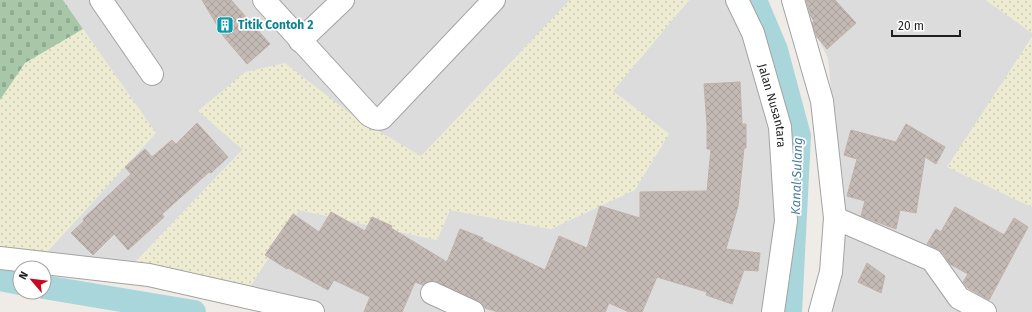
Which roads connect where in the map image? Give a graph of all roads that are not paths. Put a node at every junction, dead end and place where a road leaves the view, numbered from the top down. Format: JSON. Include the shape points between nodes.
{"nodes":[{"id":1,"x":101,"y":0,"type":"edge"},
{"id":2,"x":264,"y":0,"type":"edge"},
{"id":3,"x":343,"y":0,"type":"edge"},
{"id":4,"x":494,"y":0,"type":"edge"},
{"id":5,"x":737,"y":0,"type":"edge"},
{"id":6,"x":793,"y":0,"type":"edge"},
{"id":7,"x":300,"y":41,"type":"junction"},
{"id":8,"x":152,"y":74,"type":"dead end"},
{"id":9,"x":835,"y":218,"type":"junction"},
{"id":10,"x":0,"y":258,"type":"edge"},
{"id":11,"x":432,"y":294,"type":"dead end"},
{"id":12,"x":313,"y":312,"type":"edge"},
{"id":13,"x":473,"y":312,"type":"edge"},
{"id":14,"x":773,"y":312,"type":"edge"},
{"id":15,"x":820,"y":312,"type":"edge"},
{"id":16,"x":985,"y":312,"type":"edge"}],
"edges":[{"from":1,"to":8,"type":"street"},
{"from":2,"to":7,"type":"street"},
{"from":3,"to":7,"type":"street"},
{"from":4,"to":7,"type":"street","via":[[379,119],[369,115]]},
{"from":5,"to":14,"type":"street","name":"Jalan Nusantara","via":[[752,33],[780,127],[786,221]]},
{"from":6,"to":9,"type":"street","via":[[822,101]]},
{"from":9,"to":15,"type":"street","via":[[831,272]]},
{"from":9,"to":16,"type":"street","via":[[932,260],[959,298]]},
{"from":10,"to":12,"type":"street","via":[[149,274]]},
{"from":11,"to":13,"type":"street"}]}
